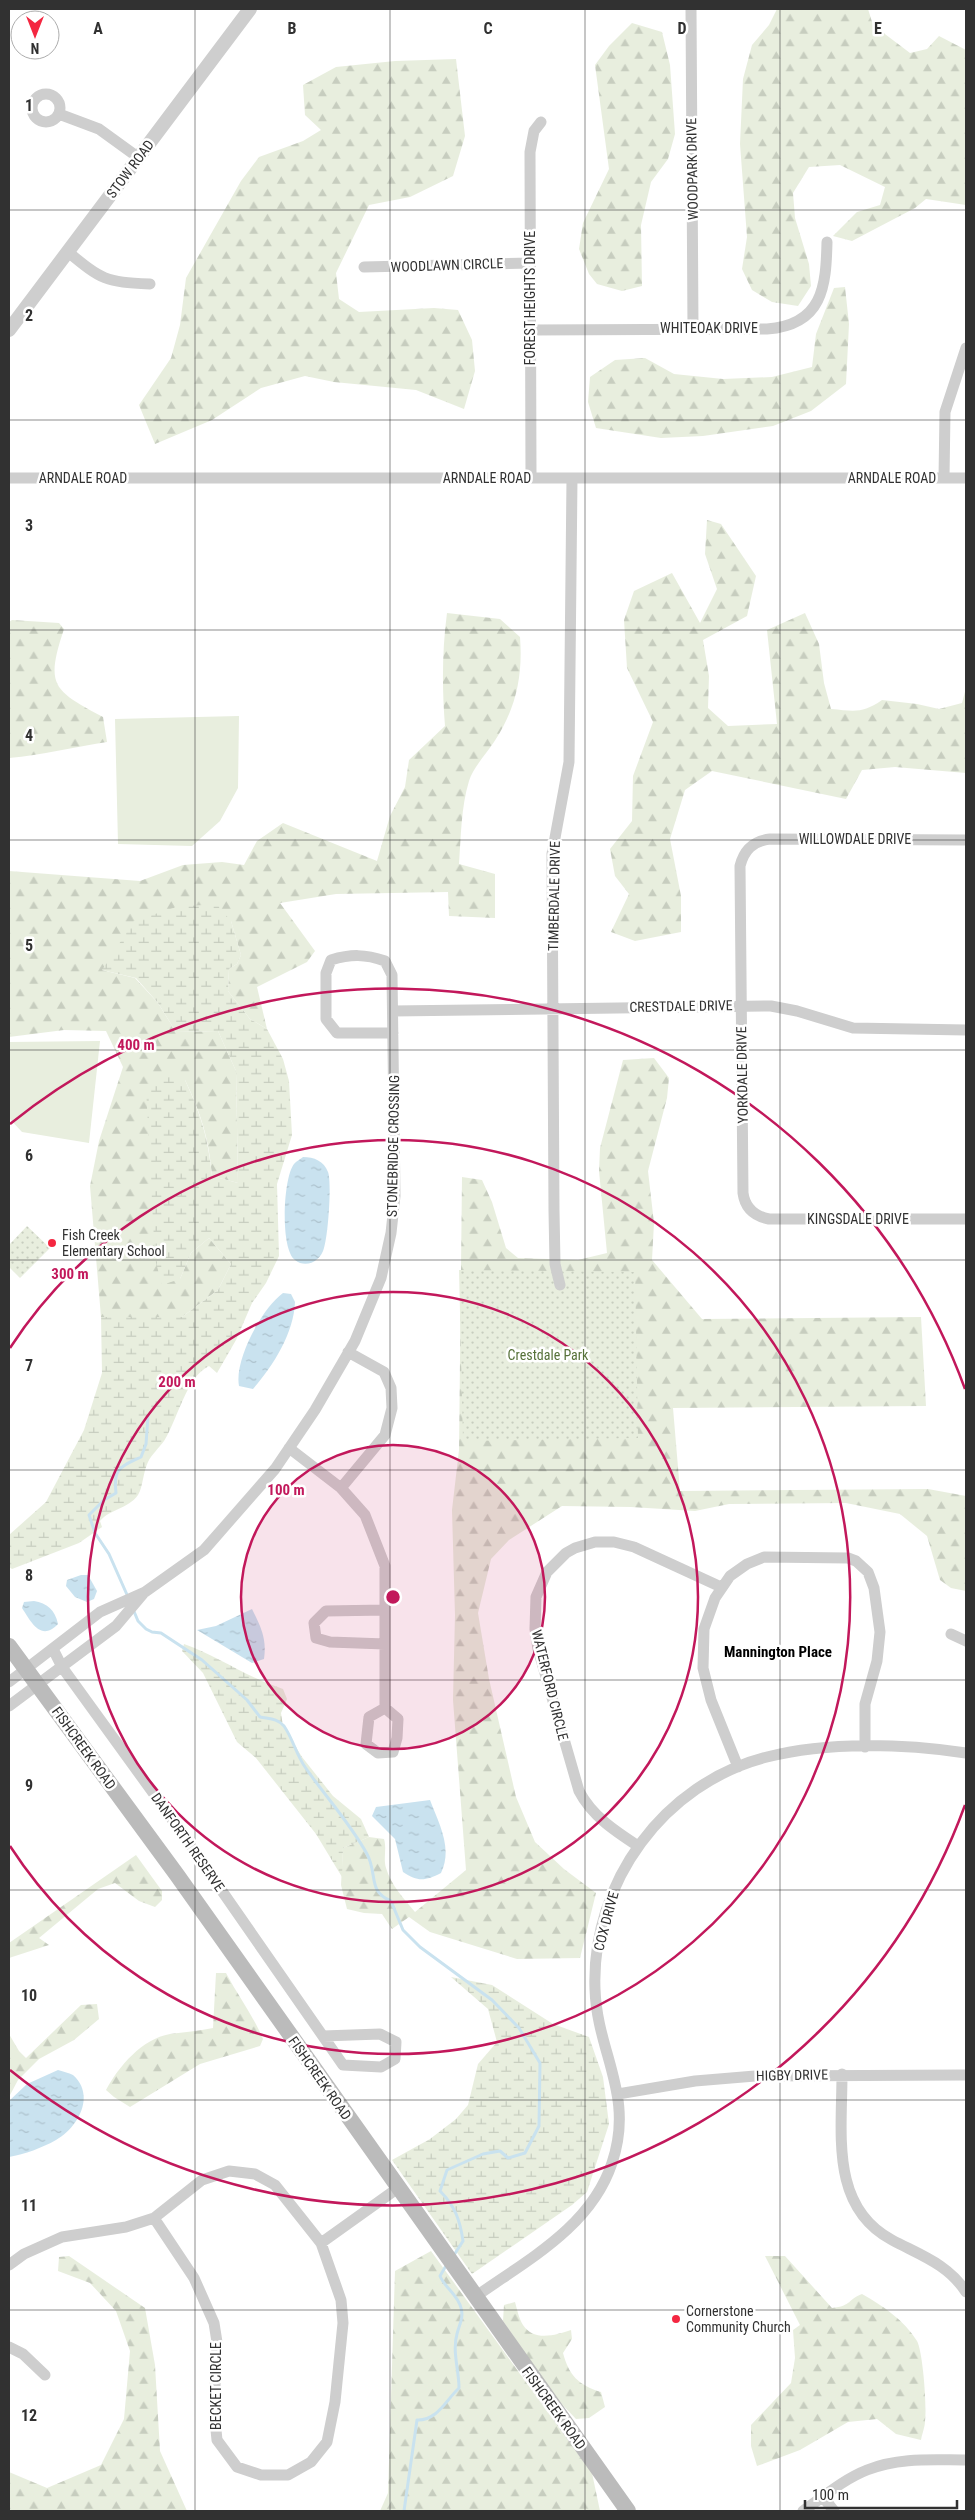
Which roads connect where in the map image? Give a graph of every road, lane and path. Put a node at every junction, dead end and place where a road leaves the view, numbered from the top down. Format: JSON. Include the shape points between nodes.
{"nodes":[{"id":1,"x":250,"y":9,"type":"edge"},
{"id":2,"x":691,"y":9,"type":"edge"},
{"id":3,"x":59,"y":114,"type":"dead end"},
{"id":4,"x":541,"y":122,"type":"dead end"},
{"id":5,"x":138,"y":158,"type":"junction"},
{"id":6,"x":827,"y":242,"type":"dead end"},
{"id":7,"x":68,"y":252,"type":"junction"},
{"id":8,"x":530,"y":263,"type":"junction"},
{"id":9,"x":364,"y":267,"type":"dead end"},
{"id":10,"x":150,"y":284,"type":"dead end"},
{"id":11,"x":693,"y":328,"type":"junction"},
{"id":12,"x":9,"y":330,"type":"edge"},
{"id":13,"x":531,"y":330,"type":"junction"},
{"id":14,"x":966,"y":348,"type":"edge"},
{"id":15,"x":9,"y":478,"type":"edge"},
{"id":16,"x":531,"y":478,"type":"junction"},
{"id":17,"x":572,"y":478,"type":"junction"},
{"id":18,"x":944,"y":478,"type":"junction"},
{"id":19,"x":966,"y":478,"type":"edge"},
{"id":20,"x":966,"y":840,"type":"edge"},
{"id":21,"x":747,"y":849,"type":"joint"},
{"id":22,"x":741,"y":1005,"type":"junction"},
{"id":23,"x":553,"y":1008,"type":"junction"},
{"id":24,"x":393,"y":1011,"type":"junction"},
{"id":25,"x":966,"y":1030,"type":"edge"},
{"id":26,"x":393,"y":1033,"type":"junction"},
{"id":27,"x":751,"y":1211,"type":"joint"},
{"id":28,"x":966,"y":1218,"type":"edge"},
{"id":29,"x":560,"y":1285,"type":"dead end"},
{"id":30,"x":348,"y":1352,"type":"junction"},
{"id":31,"x":290,"y":1448,"type":"junction"},
{"id":32,"x":341,"y":1488,"type":"junction"},
{"id":33,"x":721,"y":1587,"type":"junction"},
{"id":34,"x":125,"y":1608,"type":"junction"},
{"id":35,"x":385,"y":1610,"type":"junction"},
{"id":36,"x":951,"y":1634,"type":"dead end"},
{"id":37,"x":966,"y":1641,"type":"edge"},
{"id":38,"x":385,"y":1644,"type":"junction"},
{"id":39,"x":9,"y":1646,"type":"edge"},
{"id":40,"x":53,"y":1649,"type":"junction"},
{"id":41,"x":62,"y":1667,"type":"junction"},
{"id":42,"x":26,"y":1670,"type":"junction"},
{"id":43,"x":9,"y":1682,"type":"edge"},
{"id":44,"x":38,"y":1686,"type":"junction"},
{"id":45,"x":9,"y":1706,"type":"edge"},
{"id":46,"x":385,"y":1708,"type":"dead end"},
{"id":47,"x":865,"y":1747,"type":"junction"},
{"id":48,"x":966,"y":1754,"type":"edge"},
{"id":49,"x":738,"y":1767,"type":"junction"},
{"id":50,"x":638,"y":1846,"type":"junction"},
{"id":51,"x":323,"y":2036,"type":"junction"},
{"id":52,"x":842,"y":2074,"type":"junction"},
{"id":53,"x":966,"y":2075,"type":"edge"},
{"id":54,"x":618,"y":2094,"type":"junction"},
{"id":55,"x":398,"y":2188,"type":"junction"},
{"id":56,"x":154,"y":2218,"type":"junction"},
{"id":57,"x":321,"y":2243,"type":"junction"},
{"id":58,"x":9,"y":2265,"type":"edge"},
{"id":59,"x":966,"y":2292,"type":"edge"},
{"id":60,"x":475,"y":2297,"type":"junction"},
{"id":61,"x":9,"y":2346,"type":"edge"},
{"id":62,"x":45,"y":2375,"type":"dead end"},
{"id":63,"x":966,"y":2460,"type":"edge"},
{"id":64,"x":823,"y":2496,"type":"junction"},
{"id":65,"x":628,"y":2511,"type":"edge"},
{"id":66,"x":803,"y":2511,"type":"edge"},
{"id":67,"x":834,"y":2511,"type":"edge"}],
"edges":[{"from":1,"to":5,"type":"street","name":"STOW ROAD"},
{"from":2,"to":11,"type":"street","name":"WOODPARK DRIVE"},
{"from":3,"to":5,"type":"street","via":[[99,129]]},
{"from":4,"to":8,"type":"street","name":"FOREST HEIGHTS DRIVE","via":[[534,131],[530,152]]},
{"from":5,"to":7,"type":"street","name":"STOW ROAD"},
{"from":6,"to":11,"type":"street","name":"WHITEOAK DRIVE","via":[[824,289],[812,308],[798,319],[775,328]]},
{"from":7,"to":10,"type":"street","via":[[109,281]]},
{"from":7,"to":12,"type":"street","name":"STOW ROAD"},
{"from":8,"to":9,"type":"street","name":"WOODLAWN CIRCLE"},
{"from":8,"to":13,"type":"street","name":"FOREST HEIGHTS DRIVE"},
{"from":11,"to":13,"type":"street","name":"WHITEOAK DRIVE"},
{"from":13,"to":16,"type":"street","name":"FOREST HEIGHTS DRIVE"},
{"from":14,"to":18,"type":"street","via":[[946,412]]},
{"from":15,"to":16,"type":"street","name":"ARNDALE ROAD"},
{"from":16,"to":17,"type":"street","name":"ARNDALE ROAD"},
{"from":17,"to":18,"type":"street","name":"ARNDALE ROAD"},
{"from":17,"to":23,"type":"street","name":"TIMBERDALE DRIVE","via":[[569,762],[552,854]]},
{"from":18,"to":19,"type":"street","name":"ARNDALE ROAD"},
{"from":20,"to":21,"type":"street","name":"WILLOWDALE DRIVE","via":[[770,839],[759,841]]},
{"from":21,"to":22,"type":"street","name":"YORKDALE DRIVE","via":[[740,866]]},
{"from":22,"to":23,"type":"street","name":"CRESTDALE DRIVE"},
{"from":22,"to":25,"type":"street","name":"CRESTDALE DRIVE","via":[[790,1009],[865,1030]]},
{"from":22,"to":27,"type":"street","name":"YORKDALE DRIVE","via":[[743,1192]]},
{"from":23,"to":24,"type":"street","name":"CRESTDALE DRIVE"},
{"from":23,"to":29,"type":"street","name":"TIMBERDALE DRIVE","via":[[555,1255]]},
{"from":24,"to":26,"type":"street","name":"STONEBRIDGE CROSSING"},
{"from":24,"to":26,"type":"street","name":"STONEBRIDGE CROSSING","via":[[392,975],[386,961],[367,955],[347,955],[331,960],[326,973],[326,1019],[337,1033]]},
{"from":26,"to":30,"type":"street","name":"STONEBRIDGE CROSSING","via":[[395,1196],[391,1233],[381,1278]]},
{"from":27,"to":28,"type":"street","name":"KINGSDALE DRIVE","via":[[769,1219]]},
{"from":30,"to":31,"type":"street","name":"STONEBRIDGE CROSSING"},
{"from":30,"to":32,"type":"street","via":[[384,1372],[391,1388],[392,1408],[385,1435]]},
{"from":31,"to":32,"type":"street"},
{"from":31,"to":34,"type":"street","name":"STONEBRIDGE CROSSING","via":[[204,1550]]},
{"from":32,"to":35,"type":"street","via":[[364,1515],[385,1566]]},
{"from":33,"to":47,"type":"street","via":[[740,1568],[764,1558],[848,1558],[868,1572],[878,1614],[880,1647],[865,1704]]},
{"from":33,"to":49,"type":"street","via":[[704,1629],[703,1668],[711,1700]]},
{"from":33,"to":50,"type":"street","name":"WATERFORD CIRCLE","via":[[634,1547],[605,1542],[585,1545],[566,1553],[547,1572],[538,1588],[534,1619],[538,1648],[579,1791],[590,1808]]},
{"from":34,"to":40,"type":"street","name":"STONEBRIDGE CROSSING","via":[[100,1612]]},
{"from":34,"to":41,"type":"street","name":"STONEBRIDGE CROSSING","via":[[116,1626]]},
{"from":35,"to":38,"type":"street"},
{"from":35,"to":38,"type":"street","via":[[326,1611],[314,1623],[316,1638],[330,1642]]},
{"from":36,"to":37,"type":"street"},
{"from":38,"to":46,"type":"street"},
{"from":39,"to":42,"type":"main road","name":"FISHCREEK ROAD"},
{"from":40,"to":41,"type":"street","name":"DANFORTH RESERVE"},
{"from":40,"to":42,"type":"street","name":"STONEBRIDGE CROSSING"},
{"from":41,"to":44,"type":"street","name":"STONEBRIDGE CROSSING"},
{"from":41,"to":51,"type":"street","name":"DANFORTH RESERVE"},
{"from":42,"to":43,"type":"street","name":"STONEBRIDGE CROSSING"},
{"from":42,"to":44,"type":"main road","name":"FISHCREEK ROAD"},
{"from":44,"to":45,"type":"street","name":"STONEBRIDGE CROSSING"},
{"from":44,"to":55,"type":"main road","name":"FISHCREEK ROAD"},
{"from":47,"to":48,"type":"street","name":"COX DRIVE"},
{"from":47,"to":49,"type":"street","name":"COX DRIVE","via":[[787,1752]]},
{"from":49,"to":50,"type":"street","name":"COX DRIVE","via":[[704,1784],[677,1803]]},
{"from":50,"to":54,"type":"street","name":"COX DRIVE","via":[[605,1911],[595,1972],[600,2028]]},
{"from":51,"to":51,"type":"street","name":"DANFORTH RESERVE","via":[[343,2065],[381,2067],[395,2059],[396,2042],[380,2034]]},
{"from":52,"to":53,"type":"street","name":"HIGBY DRIVE"},
{"from":52,"to":54,"type":"street","name":"HIGBY DRIVE","via":[[728,2078]]},
{"from":52,"to":59,"type":"street","via":[[842,2154],[846,2183],[853,2202],[875,2228],[935,2261]]},
{"from":54,"to":60,"type":"street","name":"COX DRIVE","via":[[620,2116],[612,2163],[605,2182],[587,2211],[569,2229]]},
{"from":55,"to":57,"type":"street"},
{"from":55,"to":60,"type":"main road","name":"FISHCREEK ROAD"},
{"from":56,"to":57,"type":"street","name":"BECKET CIRCLE","via":[[202,2180],[229,2171],[255,2174],[275,2184]]},
{"from":56,"to":57,"type":"street","name":"BECKET CIRCLE","via":[[194,2278],[214,2324],[217,2342],[214,2410],[217,2440],[237,2467],[261,2475],[288,2474],[312,2462],[328,2442],[342,2323],[341,2300]]},
{"from":56,"to":58,"type":"street","via":[[126,2227],[62,2237],[24,2254]]},
{"from":60,"to":65,"type":"main road","name":"FISHCREEK ROAD"},
{"from":61,"to":62,"type":"street","via":[[23,2354]]},
{"from":63,"to":64,"type":"street","via":[[914,2460],[884,2464],[855,2475]]},
{"from":64,"to":66,"type":"street"},
{"from":64,"to":67,"type":"street"}]}
